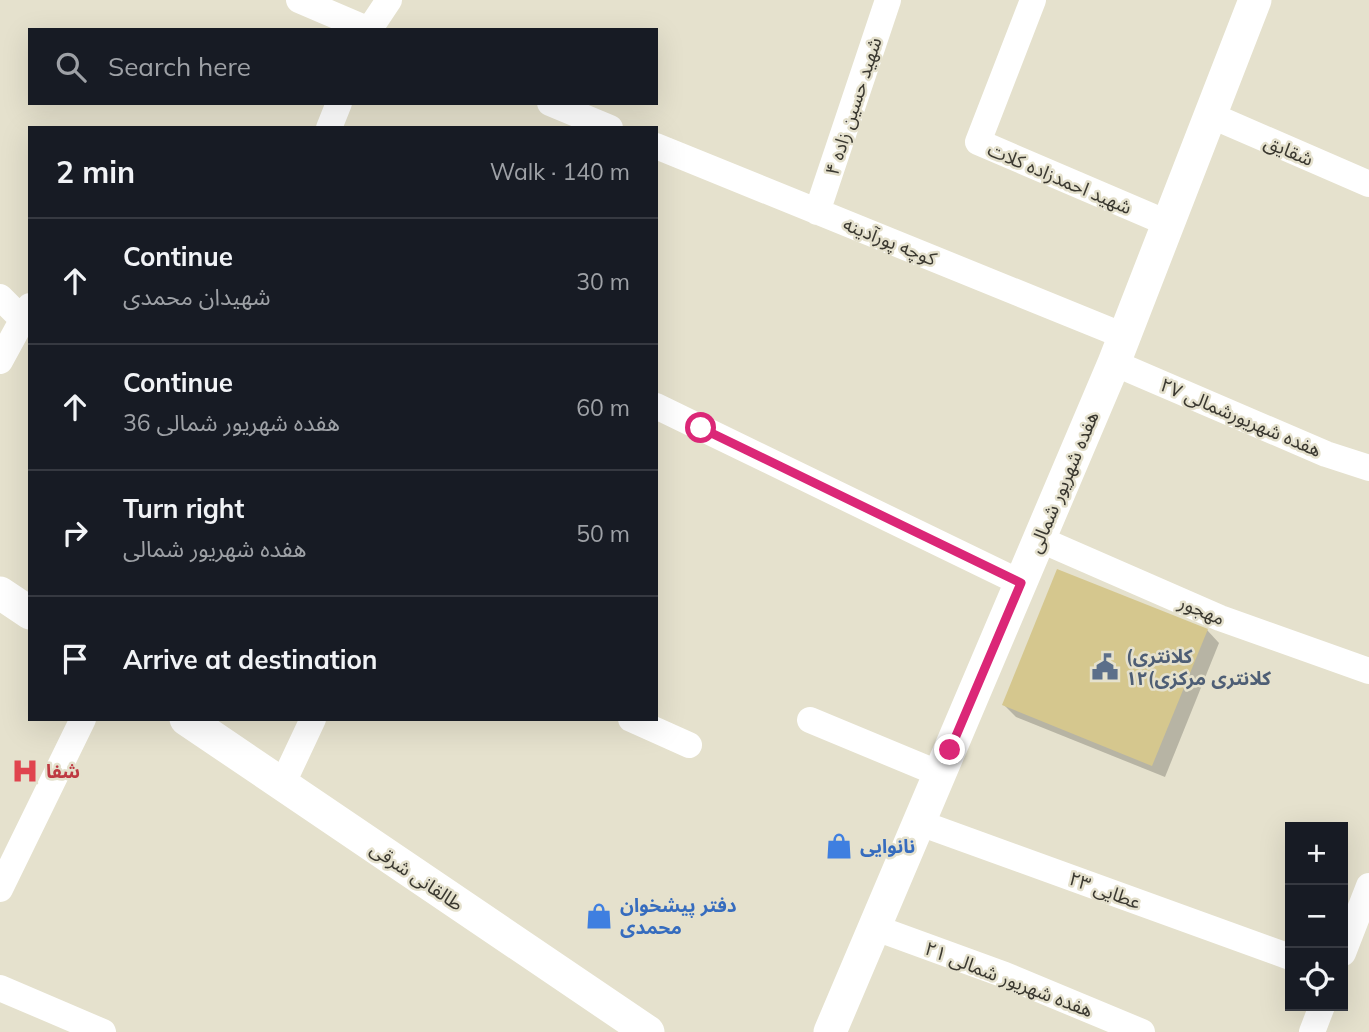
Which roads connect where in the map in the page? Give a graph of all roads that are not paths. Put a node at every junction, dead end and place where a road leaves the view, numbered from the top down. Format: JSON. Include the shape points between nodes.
{"nodes":[{"id":1,"x":299,"y":0,"type":"edge"},
{"id":2,"x":389,"y":0,"type":"edge"},
{"id":3,"x":888,"y":0,"type":"edge"},
{"id":4,"x":1033,"y":0,"type":"edge"},
{"id":5,"x":1255,"y":0,"type":"edge"},
{"id":6,"x":364,"y":28,"type":"edge"},
{"id":7,"x":370,"y":28,"type":"edge"},
{"id":8,"x":338,"y":105,"type":"edge"},
{"id":9,"x":555,"y":105,"type":"edge"},
{"id":10,"x":1210,"y":115,"type":"junction"},
{"id":11,"x":330,"y":126,"type":"edge"},
{"id":12,"x":605,"y":126,"type":"edge"},
{"id":13,"x":658,"y":147,"type":"edge"},
{"id":14,"x":1369,"y":184,"type":"edge"},
{"id":15,"x":817,"y":212,"type":"junction"},
{"id":16,"x":1167,"y":223,"type":"junction"},
{"id":17,"x":0,"y":297,"type":"edge"},
{"id":18,"x":27,"y":316,"type":"edge"},
{"id":19,"x":1119,"y":349,"type":"junction"},
{"id":20,"x":0,"y":361,"type":"edge"},
{"id":21,"x":658,"y":407,"type":"edge"},
{"id":22,"x":1369,"y":468,"type":"edge"},
{"id":23,"x":1039,"y":539,"type":"junction"},
{"id":24,"x":1021,"y":583,"type":"junction"},
{"id":25,"x":0,"y":593,"type":"edge"},
{"id":26,"x":28,"y":612,"type":"edge"},
{"id":27,"x":1369,"y":671,"type":"edge"},
{"id":28,"x":810,"y":720,"type":"dead end"},
{"id":29,"x":82,"y":721,"type":"edge"},
{"id":30,"x":189,"y":721,"type":"edge"},
{"id":31,"x":312,"y":721,"type":"edge"},
{"id":32,"x":635,"y":721,"type":"edge"},
{"id":33,"x":689,"y":745,"type":"dead end"},
{"id":34,"x":940,"y":774,"type":"junction"},
{"id":35,"x":282,"y":785,"type":"junction"},
{"id":36,"x":920,"y":823,"type":"junction"},
{"id":37,"x":1369,"y":886,"type":"edge"},
{"id":38,"x":0,"y":889,"type":"edge"},
{"id":39,"x":1361,"y":927,"type":"edge"},
{"id":40,"x":876,"y":928,"type":"junction"},
{"id":41,"x":1346,"y":948,"type":"edge"},
{"id":42,"x":1285,"y":955,"type":"edge"},
{"id":43,"x":0,"y":988,"type":"edge"},
{"id":44,"x":844,"y":999,"type":"junction"},
{"id":45,"x":1320,"y":1011,"type":"edge"},
{"id":46,"x":103,"y":1032,"type":"edge"},
{"id":47,"x":648,"y":1032,"type":"edge"},
{"id":48,"x":830,"y":1032,"type":"edge"},
{"id":49,"x":845,"y":1032,"type":"edge"},
{"id":50,"x":1142,"y":1032,"type":"edge"},
{"id":51,"x":1312,"y":1032,"type":"edge"}],
"edges":[{"from":1,"to":6,"type":"street"},
{"from":2,"to":7,"type":"street"},
{"from":3,"to":15,"type":"street","name":"۴ شهید حسین زاده"},
{"from":4,"to":16,"type":"street","name":"شهید احمدزاده کلات","via":[[978,142]]},
{"from":5,"to":10,"type":"main road","name":"هفده شهریور شمالی"},
{"from":8,"to":11,"type":"street"},
{"from":9,"to":12,"type":"street"},
{"from":10,"to":14,"type":"street","name":"شقایق"},
{"from":10,"to":16,"type":"main road","name":"هفده شهریور شمالی"},
{"from":13,"to":15,"type":"street","name":"کوچه پورآدینه"},
{"from":15,"to":19,"type":"street","name":"کوچه پورآدینه"},
{"from":16,"to":19,"type":"main road","name":"هفده شهریور شمالی"},
{"from":17,"to":18,"type":"street"},
{"from":18,"to":20,"type":"street"},
{"from":19,"to":22,"type":"street","name":"هفده شهریورشمالی ۲۷","via":[[1326,454]]},
{"from":19,"to":23,"type":"main road","name":"هفده شهریور شمالی"},
{"from":21,"to":24,"type":"street"},
{"from":23,"to":24,"type":"main road","name":"هفده شهریور شمالی"},
{"from":23,"to":27,"type":"street","name":"مهجور","via":[[1220,618]]},
{"from":24,"to":34,"type":"main road","name":"هفده شهریور شمالی"},
{"from":25,"to":26,"type":"main road"},
{"from":28,"to":34,"type":"street"},
{"from":29,"to":38,"type":"street"},
{"from":30,"to":35,"type":"main road","name":"طالقانی شرقی"},
{"from":31,"to":35,"type":"street"},
{"from":32,"to":33,"type":"street"},
{"from":34,"to":36,"type":"main road","name":"هفده شهریور شمالی"},
{"from":35,"to":47,"type":"main road","name":"طالقانی شرقی"},
{"from":36,"to":40,"type":"main road","name":"هفده شهریور شمالی"},
{"from":36,"to":42,"type":"street","name":"عطایی ۲۳"},
{"from":37,"to":39,"type":"street"},
{"from":39,"to":41,"type":"street"},
{"from":40,"to":44,"type":"main road","name":"هفده شهریور شمالی"},
{"from":40,"to":50,"type":"street","name":"هفده شهریور شمالی ۲۱"},
{"from":43,"to":46,"type":"street"},
{"from":44,"to":48,"type":"main road","name":"هفده شهریور شمالی"},
{"from":44,"to":49,"type":"main road","name":"هفده شهریور شمالی"},
{"from":45,"to":51,"type":"street"}]}
